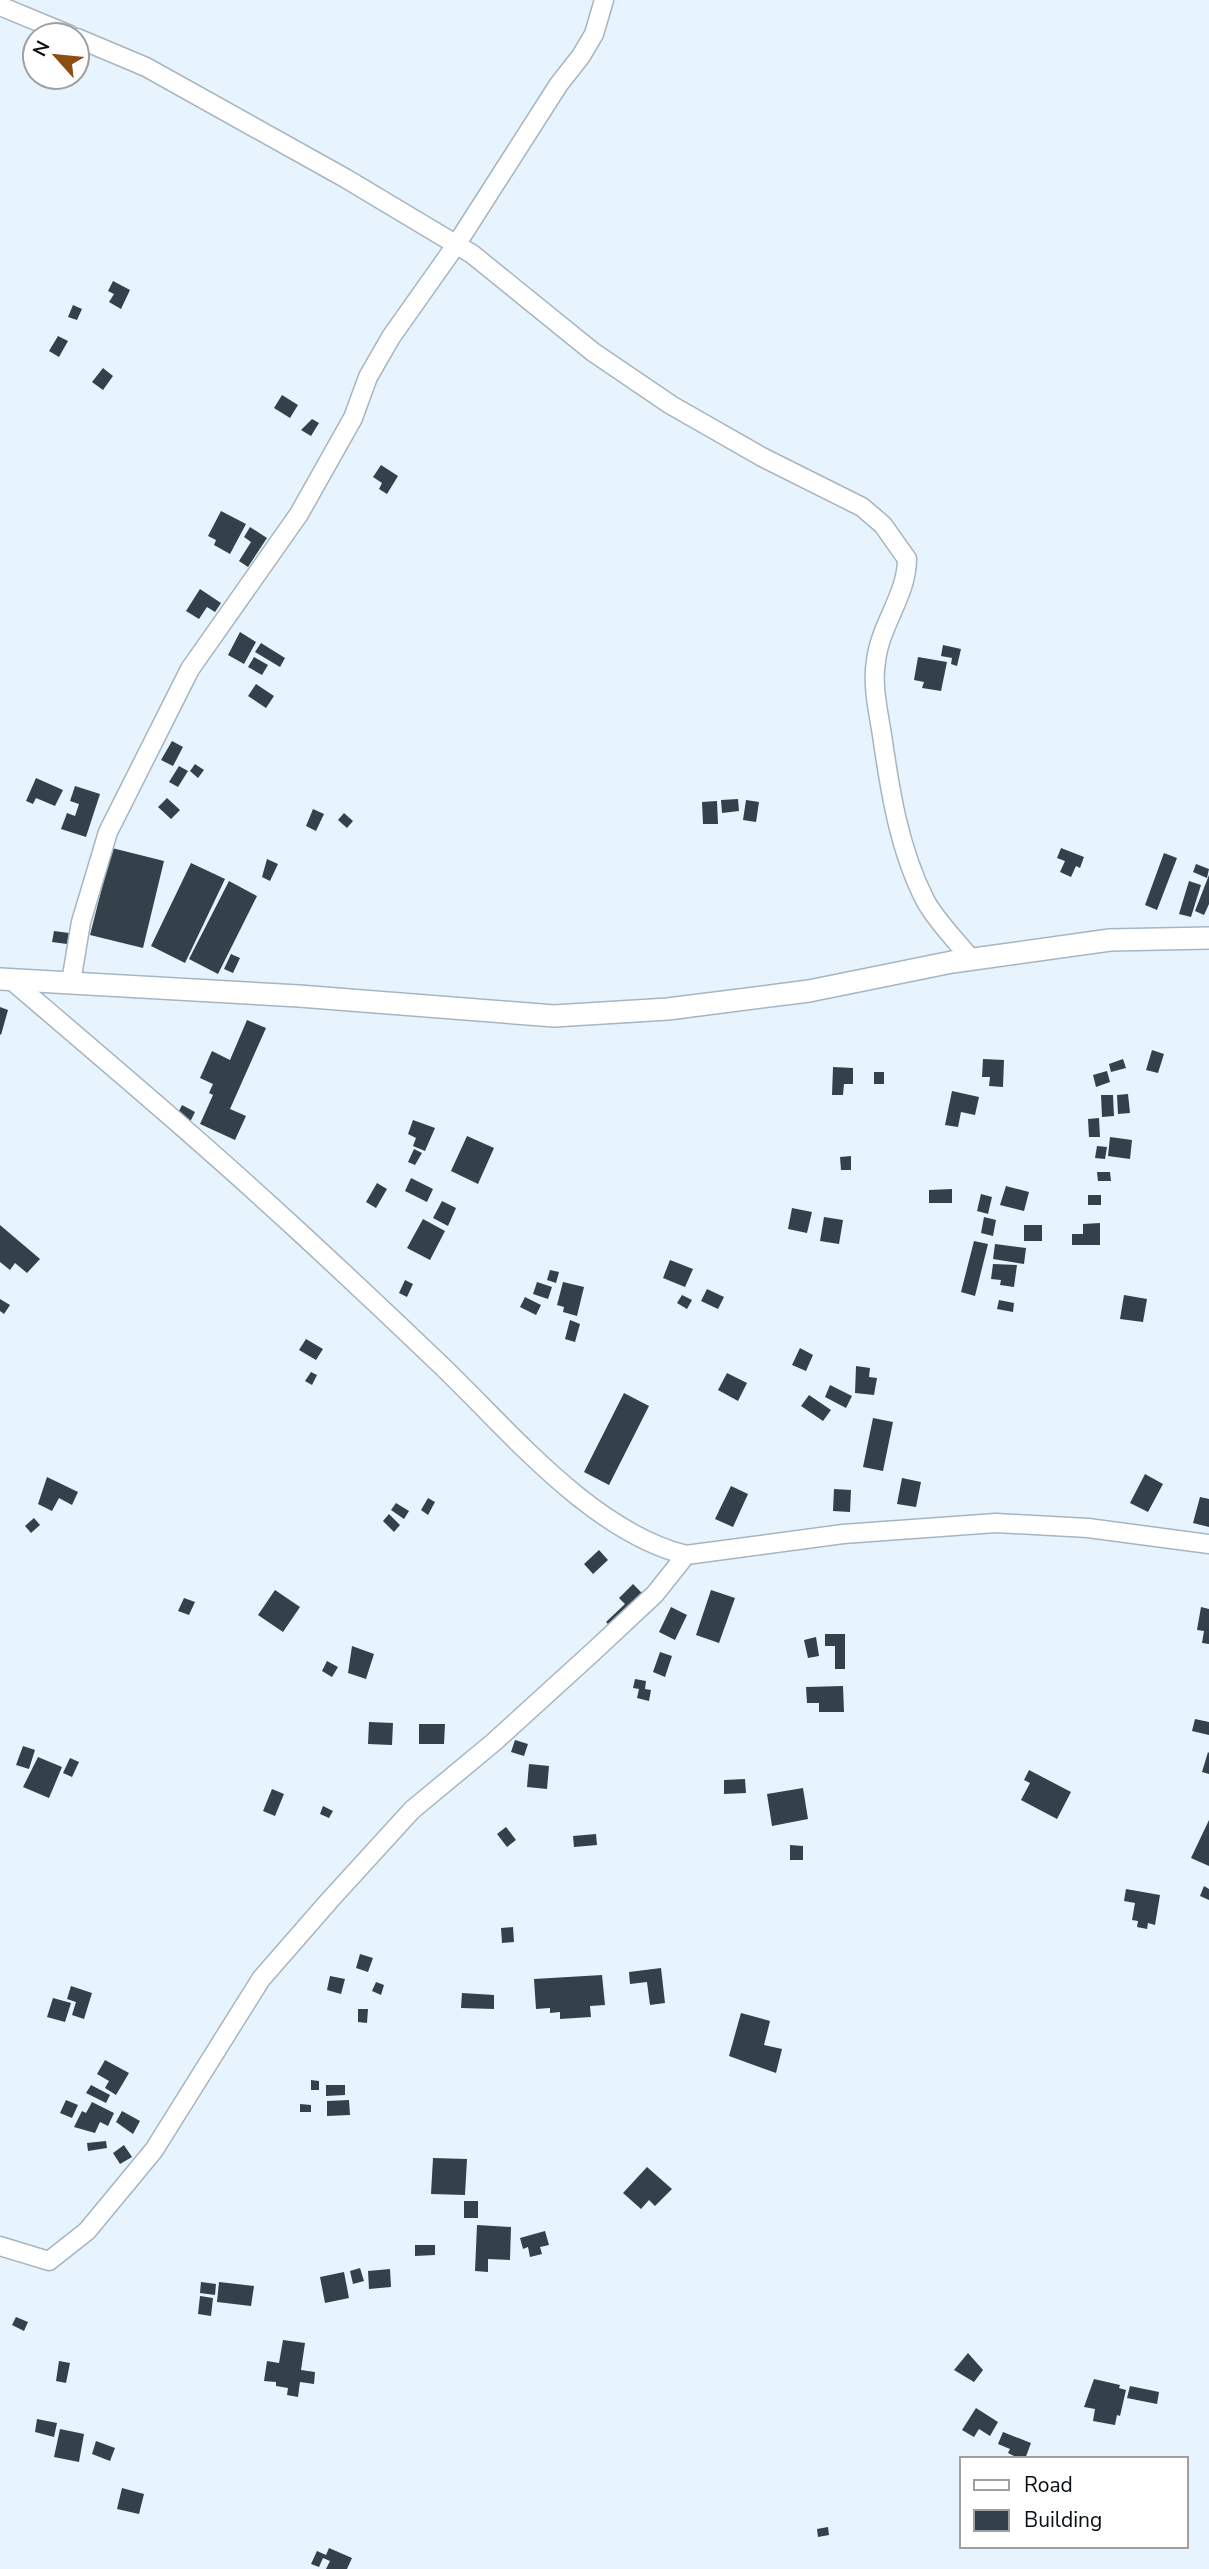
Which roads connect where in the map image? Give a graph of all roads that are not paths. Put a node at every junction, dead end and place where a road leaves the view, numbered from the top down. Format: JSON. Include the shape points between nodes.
{"nodes":[{"id":1,"x":604,"y":0,"type":"edge"},
{"id":2,"x":0,"y":6,"type":"edge"},
{"id":3,"x":36,"y":21,"type":"edge"},
{"id":4,"x":91,"y":44,"type":"edge"},
{"id":5,"x":456,"y":245,"type":"junction"},
{"id":6,"x":1209,"y":938,"type":"edge"},
{"id":7,"x":971,"y":959,"type":"junction"},
{"id":8,"x":5,"y":979,"type":"edge"},
{"id":9,"x":71,"y":982,"type":"junction"},
{"id":10,"x":1209,"y":1544,"type":"edge"},
{"id":11,"x":686,"y":1555,"type":"junction"},
{"id":12,"x":0,"y":2246,"type":"edge"}],
"edges":[{"from":1,"to":5,"type":"street","via":[[594,34],[581,56]]},
{"from":2,"to":3,"type":"street"},
{"from":4,"to":5,"type":"street","via":[[146,67]]},
{"from":5,"to":7,"type":"street","via":[[593,352],[671,405],[862,507],[897,542],[908,559],[907,572],[882,631],[874,684],[891,793],[916,883]]},
{"from":5,"to":9,"type":"street","via":[[391,337],[368,377],[353,418],[299,514],[211,635],[157,731],[108,832],[81,922]]},
{"from":6,"to":7,"type":"street","via":[[1110,940]]},
{"from":7,"to":9,"type":"street","via":[[809,991],[668,1009],[554,1016]]},
{"from":8,"to":9,"type":"street"},
{"from":8,"to":11,"type":"street","via":[[232,1169],[558,1479],[660,1549]]},
{"from":10,"to":11,"type":"street","via":[[996,1522],[843,1534]]},
{"from":11,"to":12,"type":"street","via":[[655,1594],[594,1651],[412,1810],[320,1911],[261,1979],[154,2150],[87,2231],[49,2261]]}]}
